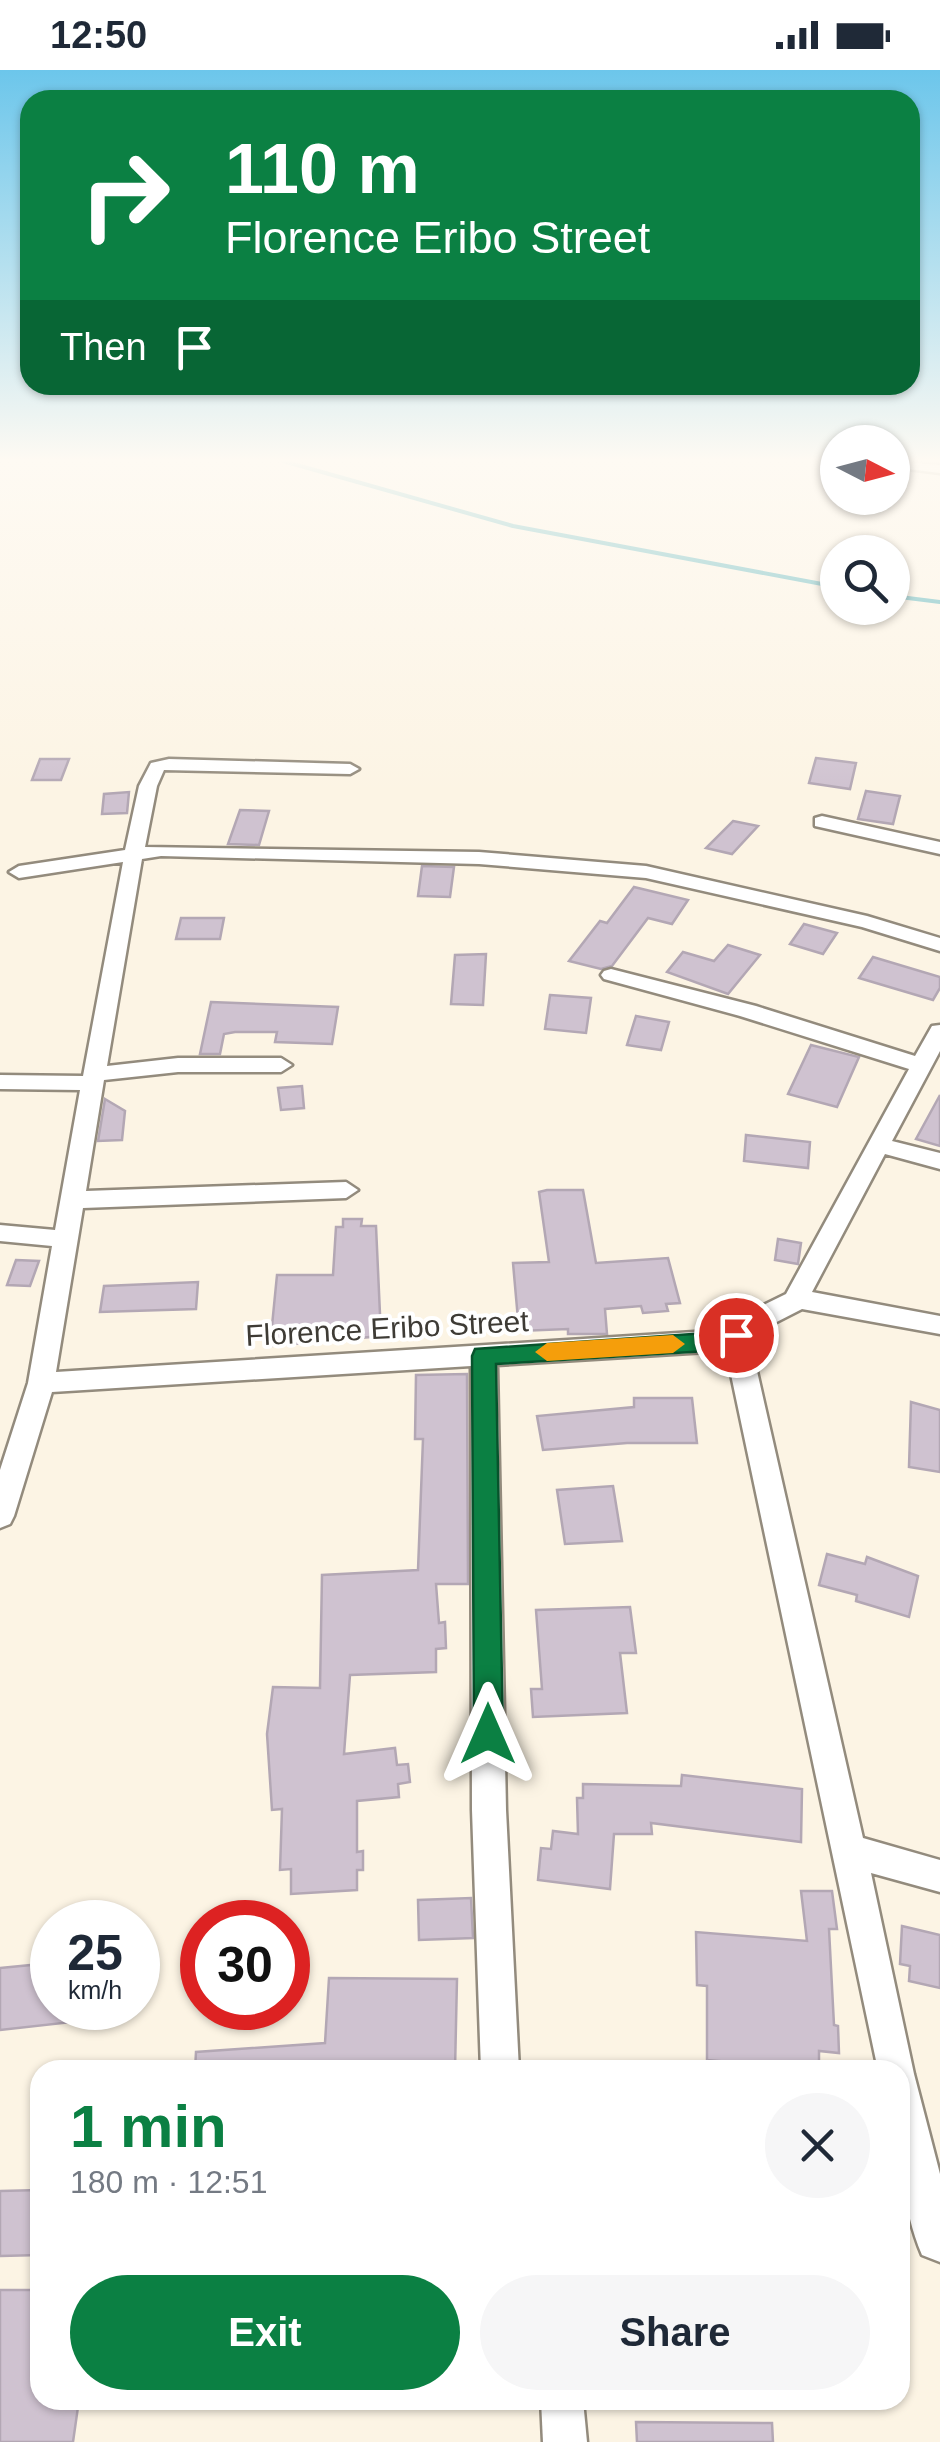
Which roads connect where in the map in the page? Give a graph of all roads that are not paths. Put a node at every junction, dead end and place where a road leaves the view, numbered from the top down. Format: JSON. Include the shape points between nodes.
{"nodes":[{"id":1,"x":350,"y":769,"type":"dead end"},
{"id":2,"x":822,"y":822,"type":"dead end"},
{"id":3,"x":940,"y":848,"type":"edge"},
{"id":4,"x":133,"y":854,"type":"junction"},
{"id":5,"x":20,"y":872,"type":"dead end"},
{"id":6,"x":940,"y":945,"type":"edge"},
{"id":7,"x":611,"y":975,"type":"dead end"},
{"id":8,"x":940,"y":1031,"type":"edge"},
{"id":9,"x":280,"y":1065,"type":"dead end"},
{"id":10,"x":920,"y":1065,"type":"junction"},
{"id":11,"x":93,"y":1079,"type":"junction"},
{"id":12,"x":0,"y":1082,"type":"edge"},
{"id":13,"x":878,"y":1145,"type":"junction"},
{"id":14,"x":940,"y":1161,"type":"edge"},
{"id":15,"x":346,"y":1190,"type":"dead end"},
{"id":16,"x":72,"y":1200,"type":"junction"},
{"id":17,"x":0,"y":1234,"type":"edge"},
{"id":18,"x":66,"y":1238,"type":"junction"},
{"id":19,"x":796,"y":1299,"type":"junction"},
{"id":20,"x":940,"y":1326,"type":"edge"},
{"id":21,"x":736,"y":1335,"type":"junction"},
{"id":22,"x":484,"y":1356,"type":"junction"},
{"id":23,"x":41,"y":1383,"type":"junction"},
{"id":24,"x":0,"y":1516,"type":"edge"},
{"id":25,"x":848,"y":1850,"type":"junction"},
{"id":26,"x":940,"y":1876,"type":"edge"},
{"id":27,"x":500,"y":2060,"type":"edge"},
{"id":28,"x":894,"y":2060,"type":"edge"},
{"id":29,"x":912,"y":2189,"type":"edge"},
{"id":30,"x":939,"y":2247,"type":"edge"},
{"id":31,"x":563,"y":2410,"type":"edge"},
{"id":32,"x":566,"y":2442,"type":"edge"}],
"edges":[{"from":1,"to":4,"type":"street","via":[[157,767]]},
{"from":2,"to":3,"type":"street"},
{"from":4,"to":5,"type":"street"},
{"from":4,"to":6,"type":"street","via":[[478,858],[646,872]]},
{"from":4,"to":11,"type":"street"},
{"from":7,"to":10,"type":"street"},
{"from":8,"to":10,"type":"street"},
{"from":9,"to":11,"type":"street","via":[[178,1065]]},
{"from":10,"to":13,"type":"street"},
{"from":11,"to":12,"type":"street"},
{"from":11,"to":16,"type":"street"},
{"from":13,"to":14,"type":"street"},
{"from":13,"to":19,"type":"street"},
{"from":15,"to":16,"type":"street"},
{"from":16,"to":18,"type":"street"},
{"from":17,"to":18,"type":"street"},
{"from":18,"to":23,"type":"street"},
{"from":19,"to":20,"type":"street"},
{"from":19,"to":21,"type":"street"},
{"from":21,"to":22,"type":"street","name":"Florence Eribo Street"},
{"from":21,"to":25,"type":"street"},
{"from":22,"to":23,"type":"street","name":"Florence Eribo Street"},
{"from":22,"to":27,"type":"street","via":[[489,1810]]},
{"from":23,"to":24,"type":"street"},
{"from":25,"to":26,"type":"street"},
{"from":25,"to":28,"type":"street"},
{"from":29,"to":30,"type":"street"},
{"from":31,"to":32,"type":"street"}]}
